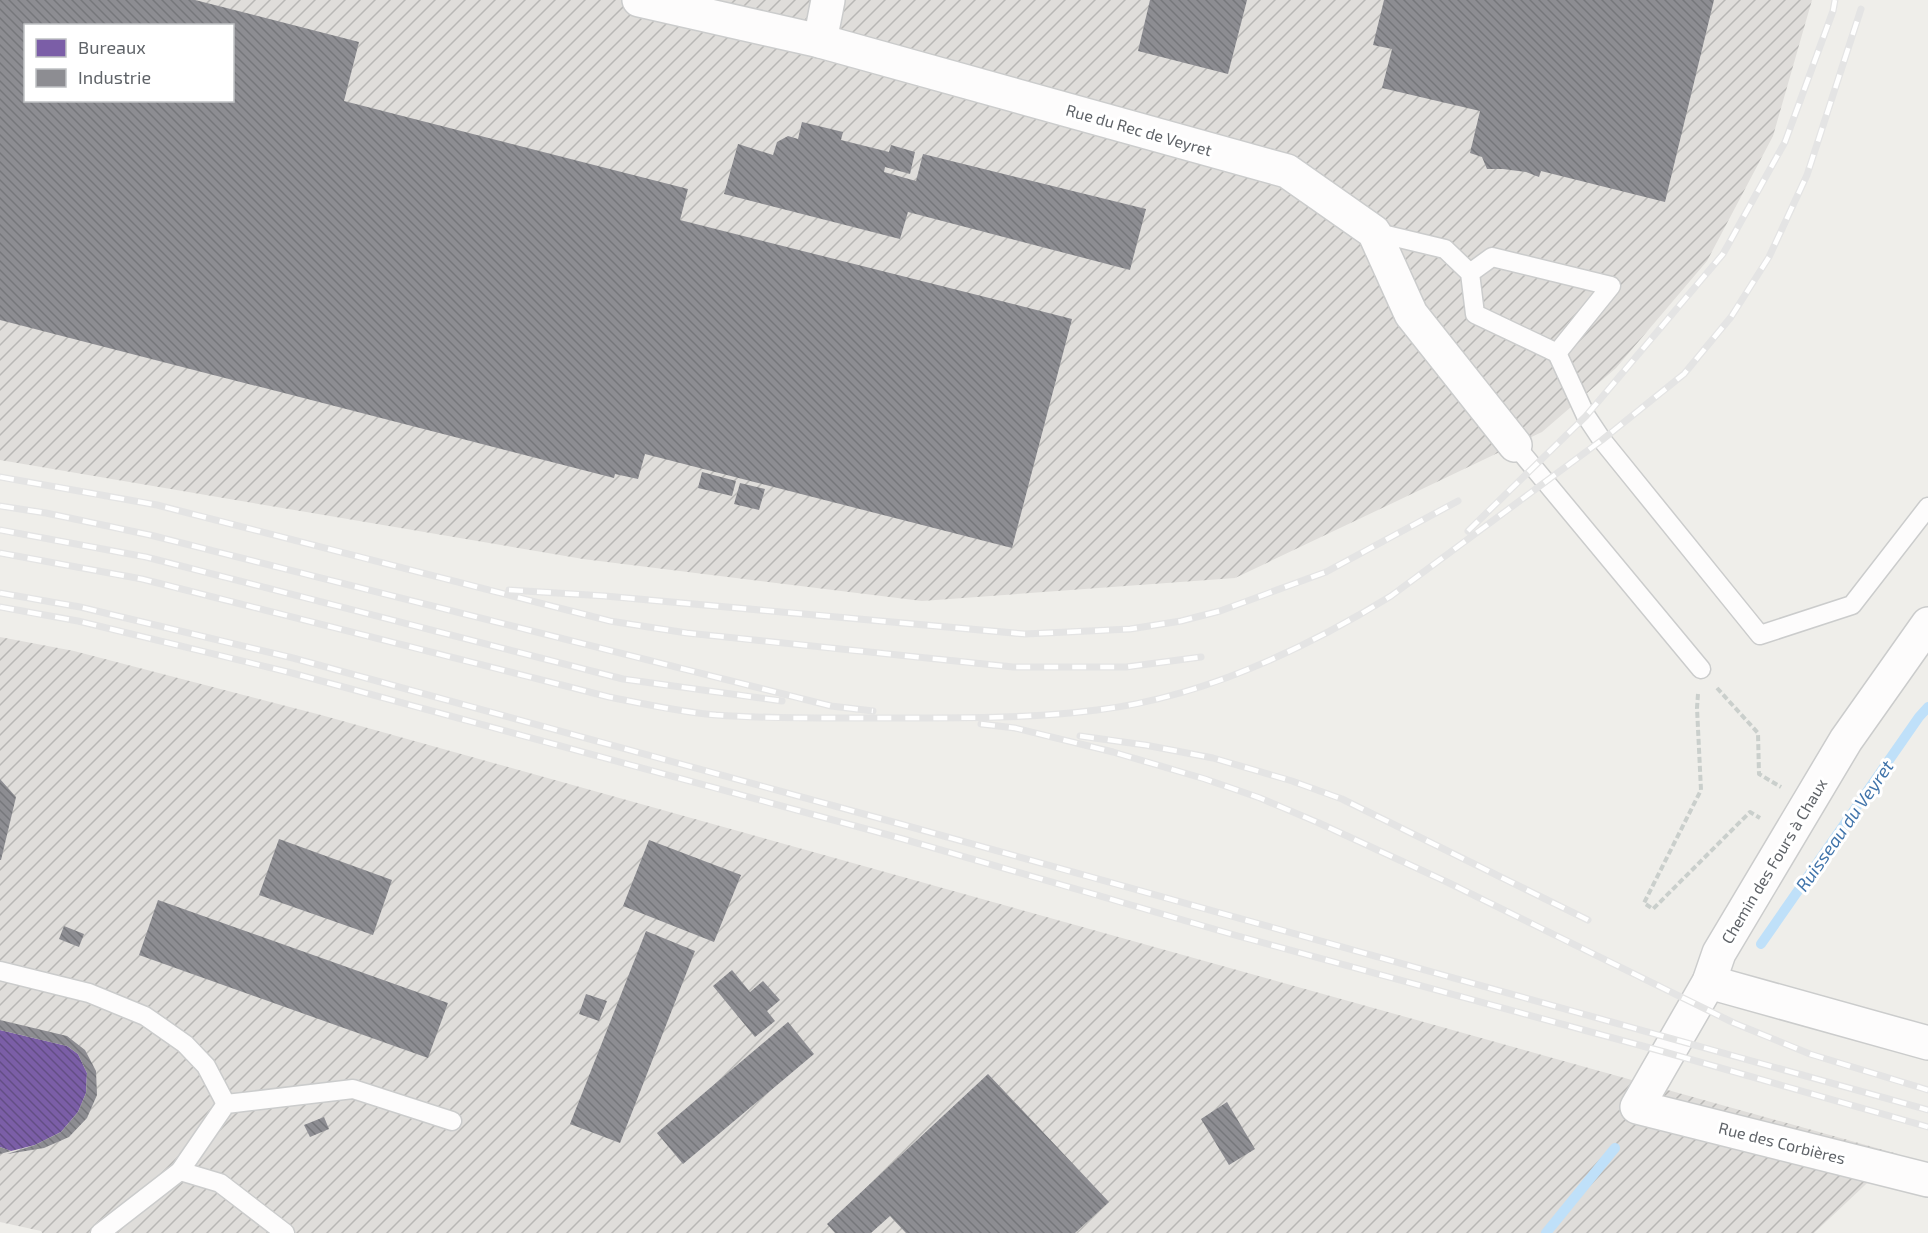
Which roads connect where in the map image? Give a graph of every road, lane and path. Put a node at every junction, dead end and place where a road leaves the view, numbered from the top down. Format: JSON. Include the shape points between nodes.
{"nodes":[{"id":1,"x":639,"y":0,"type":"edge"},
{"id":2,"x":828,"y":0,"type":"edge"},
{"id":3,"x":820,"y":41,"type":"junction"},
{"id":4,"x":1374,"y":232,"type":"junction"},
{"id":5,"x":1470,"y":273,"type":"junction"},
{"id":6,"x":1557,"y":353,"type":"junction"},
{"id":7,"x":1515,"y":445,"type":"joint"},
{"id":8,"x":1928,"y":507,"type":"edge"},
{"id":9,"x":1928,"y":624,"type":"edge"},
{"id":10,"x":1701,"y":669,"type":"junction"},
{"id":11,"x":1770,"y":780,"type":"dead end"},
{"id":12,"x":1763,"y":820,"type":"dead end"},
{"id":13,"x":0,"y":970,"type":"edge"},
{"id":14,"x":1709,"y":982,"type":"junction"},
{"id":15,"x":1928,"y":1043,"type":"edge"},
{"id":16,"x":226,"y":1104,"type":"junction"},
{"id":17,"x":1637,"y":1107,"type":"joint"},
{"id":18,"x":452,"y":1121,"type":"dead end"},
{"id":19,"x":180,"y":1171,"type":"junction"},
{"id":20,"x":1928,"y":1180,"type":"edge"},
{"id":21,"x":100,"y":1233,"type":"edge"},
{"id":22,"x":285,"y":1233,"type":"edge"}],
"edges":[{"from":1,"to":3,"type":"street","name":"Rue du Rec de Veyret"},
{"from":2,"to":3,"type":"street"},
{"from":3,"to":4,"type":"street","name":"Rue du Rec de Veyret","via":[[1287,171]]},
{"from":4,"to":5,"type":"lane","via":[[1445,249]]},
{"from":4,"to":7,"type":"street","via":[[1411,314]]},
{"from":5,"to":6,"type":"lane","via":[[1475,314]]},
{"from":5,"to":6,"type":"lane","via":[[1492,257],[1611,286]]},
{"from":6,"to":8,"type":"lane","via":[[1586,416],[1602,440],[1760,635],[1852,605]]},
{"from":7,"to":10,"type":"lane"},
{"from":9,"to":14,"type":"street","name":"Chemin des Fours à Chaux","via":[[1845,740],[1719,953]]},
{"from":10,"to":11,"type":"path","via":[[1758,733],[1759,774]]},
{"from":10,"to":12,"type":"path","via":[[1697,708],[1701,790],[1644,903],[1653,909],[1750,812]]},
{"from":13,"to":16,"type":"lane","via":[[89,993],[145,1016],[185,1044],[206,1066]]},
{"from":14,"to":15,"type":"street"},
{"from":14,"to":17,"type":"street","name":"Chemin des Fours à Chaux"},
{"from":16,"to":18,"type":"lane","via":[[353,1089]]},
{"from":16,"to":19,"type":"lane"},
{"from":17,"to":20,"type":"street","name":"Rue des Corbières"},
{"from":19,"to":21,"type":"lane"},
{"from":19,"to":22,"type":"lane","via":[[220,1183]]}]}
